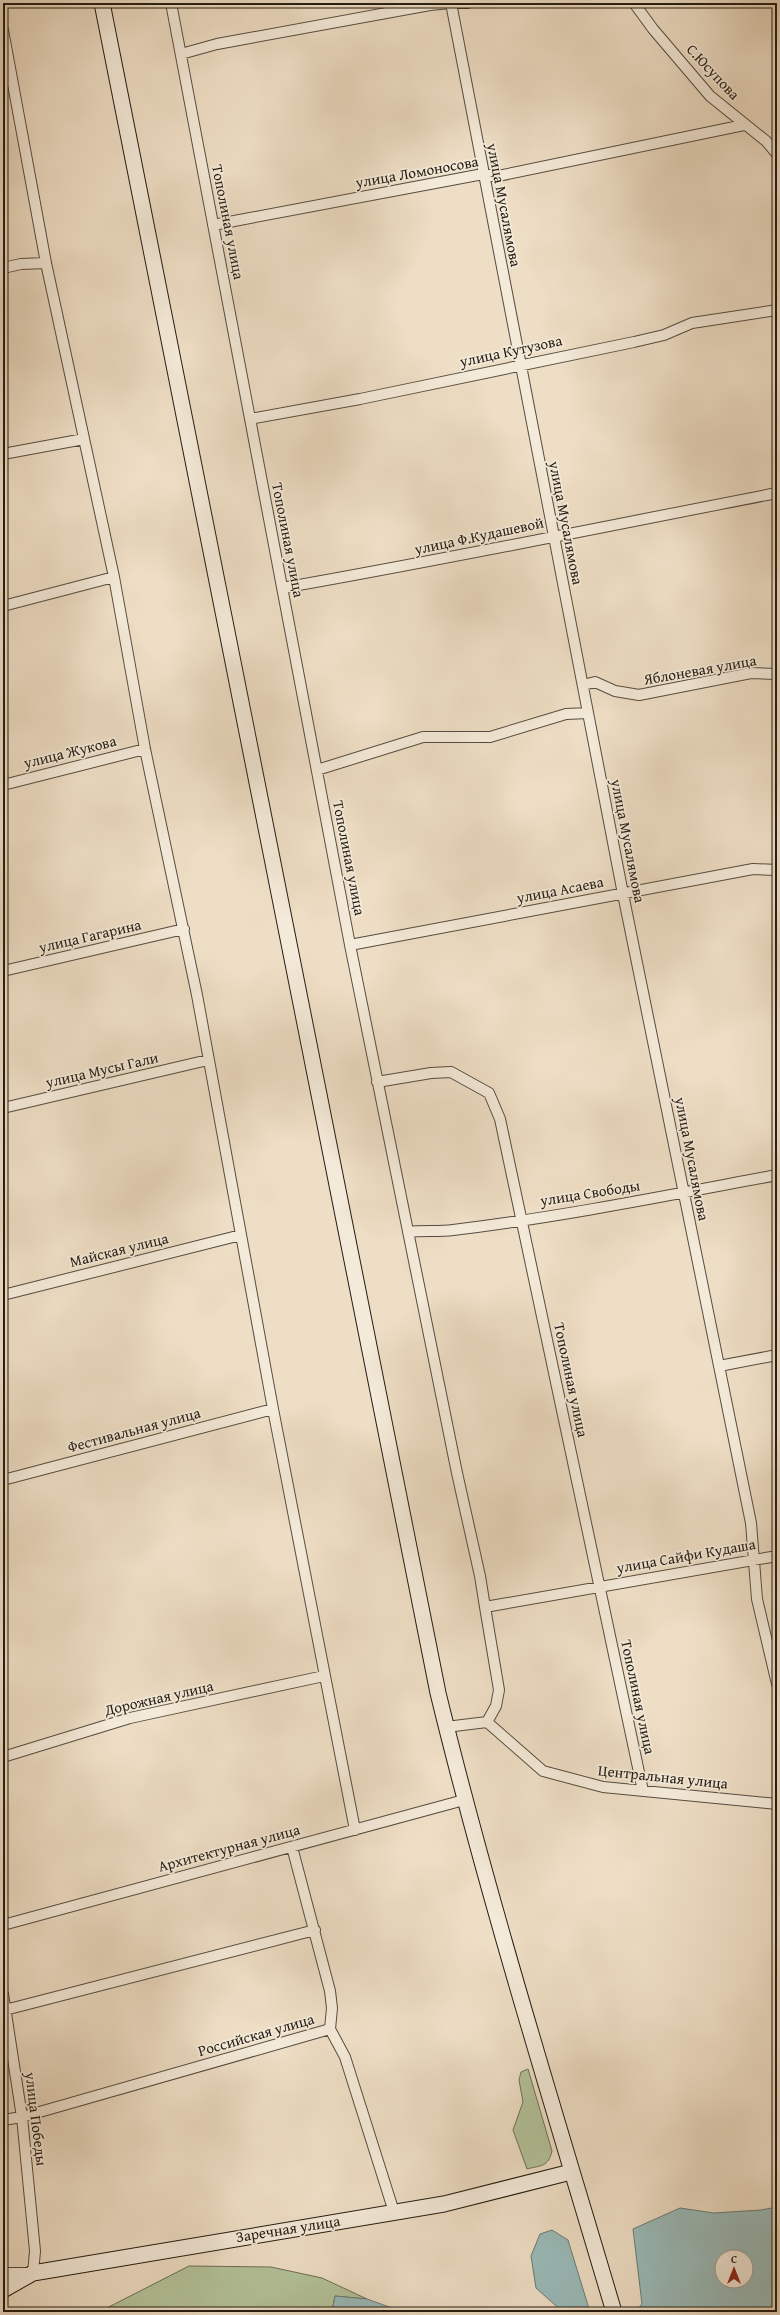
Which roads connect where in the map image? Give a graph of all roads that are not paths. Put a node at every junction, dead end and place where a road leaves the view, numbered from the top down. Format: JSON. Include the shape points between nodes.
{"nodes":[{"id":1,"x":102,"y":3,"type":"edge"},
{"id":2,"x":171,"y":3,"type":"edge"},
{"id":3,"x":451,"y":3,"type":"edge"},
{"id":4,"x":468,"y":3,"type":"edge"},
{"id":5,"x":634,"y":3,"type":"edge"},
{"id":6,"x":3,"y":30,"type":"edge"},
{"id":7,"x":181,"y":54,"type":"junction"},
{"id":8,"x":8,"y":83,"type":"edge"},
{"id":9,"x":744,"y":125,"type":"junction"},
{"id":10,"x":777,"y":154,"type":"edge"},
{"id":11,"x":483,"y":174,"type":"junction"},
{"id":12,"x":213,"y":225,"type":"junction"},
{"id":13,"x":46,"y":263,"type":"junction"},
{"id":14,"x":3,"y":268,"type":"edge"},
{"id":15,"x":777,"y":310,"type":"edge"},
{"id":16,"x":520,"y":364,"type":"junction"},
{"id":17,"x":250,"y":419,"type":"junction"},
{"id":18,"x":84,"y":439,"type":"junction"},
{"id":19,"x":3,"y":454,"type":"edge"},
{"id":20,"x":777,"y":493,"type":"edge"},
{"id":21,"x":554,"y":536,"type":"junction"},
{"id":22,"x":114,"y":577,"type":"junction"},
{"id":23,"x":282,"y":588,"type":"junction"},
{"id":24,"x":3,"y":606,"type":"edge"},
{"id":25,"x":777,"y":674,"type":"edge"},
{"id":26,"x":583,"y":685,"type":"junction"},
{"id":27,"x":588,"y":713,"type":"junction"},
{"id":28,"x":145,"y":749,"type":"junction"},
{"id":29,"x":316,"y":770,"type":"junction"},
{"id":30,"x":3,"y":785,"type":"edge"},
{"id":31,"x":777,"y":870,"type":"edge"},
{"id":32,"x":623,"y":894,"type":"junction"},
{"id":33,"x":184,"y":929,"type":"junction"},
{"id":34,"x":350,"y":945,"type":"junction"},
{"id":35,"x":3,"y":972,"type":"edge"},
{"id":36,"x":208,"y":1060,"type":"junction"},
{"id":37,"x":377,"y":1082,"type":"junction"},
{"id":38,"x":3,"y":1108,"type":"edge"},
{"id":39,"x":777,"y":1175,"type":"edge"},
{"id":40,"x":684,"y":1193,"type":"junction"},
{"id":41,"x":522,"y":1220,"type":"junction"},
{"id":42,"x":408,"y":1232,"type":"junction"},
{"id":43,"x":242,"y":1235,"type":"junction"},
{"id":44,"x":3,"y":1295,"type":"edge"},
{"id":45,"x":777,"y":1355,"type":"edge"},
{"id":46,"x":719,"y":1366,"type":"junction"},
{"id":47,"x":273,"y":1409,"type":"junction"},
{"id":48,"x":3,"y":1480,"type":"edge"},
{"id":49,"x":777,"y":1556,"type":"edge"},
{"id":50,"x":755,"y":1559,"type":"junction"},
{"id":51,"x":600,"y":1587,"type":"junction"},
{"id":52,"x":485,"y":1607,"type":"junction"},
{"id":53,"x":324,"y":1676,"type":"junction"},
{"id":54,"x":777,"y":1684,"type":"edge"},
{"id":55,"x":487,"y":1722,"type":"junction"},
{"id":56,"x":446,"y":1727,"type":"junction"},
{"id":57,"x":3,"y":1757,"type":"edge"},
{"id":58,"x":643,"y":1791,"type":"junction"},
{"id":59,"x":464,"y":1800,"type":"junction"},
{"id":60,"x":777,"y":1804,"type":"edge"},
{"id":61,"x":355,"y":1830,"type":"junction"},
{"id":62,"x":292,"y":1847,"type":"junction"},
{"id":63,"x":3,"y":1925,"type":"edge"},
{"id":64,"x":315,"y":1930,"type":"junction"},
{"id":65,"x":3,"y":1994,"type":"edge"},
{"id":66,"x":6,"y":2010,"type":"junction"},
{"id":67,"x":330,"y":2029,"type":"junction"},
{"id":68,"x":22,"y":2117,"type":"junction"},
{"id":69,"x":3,"y":2120,"type":"edge"},
{"id":70,"x":571,"y":2172,"type":"junction"},
{"id":71,"x":394,"y":2212,"type":"junction"},
{"id":72,"x":3,"y":2273,"type":"edge"},
{"id":73,"x":32,"y":2273,"type":"junction"},
{"id":74,"x":3,"y":2290,"type":"edge"},
{"id":75,"x":614,"y":2312,"type":"edge"}],
"edges":[{"from":1,"to":56,"type":"main road","via":[[195,480]]},
{"from":2,"to":7,"type":"street","name":"Тополиная улица"},
{"from":3,"to":4,"type":"street"},
{"from":3,"to":7,"type":"street","via":[[216,44]]},
{"from":3,"to":11,"type":"street","name":"улица Мусалямова"},
{"from":5,"to":9,"type":"street","name":"С.Юсупова","via":[[653,30],[710,96]]},
{"from":6,"to":8,"type":"street"},
{"from":7,"to":12,"type":"street","name":"Тополиная улица"},
{"from":8,"to":13,"type":"street"},
{"from":9,"to":10,"type":"street","name":"С.Юсупова","via":[[766,141]]},
{"from":9,"to":11,"type":"street","name":"улица Ломоносова","via":[[498,176]]},
{"from":11,"to":12,"type":"street","name":"улица Ломоносова"},
{"from":11,"to":16,"type":"street","name":"улица Мусалямова"},
{"from":12,"to":17,"type":"street","name":"Тополиная улица"},
{"from":13,"to":14,"type":"street"},
{"from":13,"to":18,"type":"street"},
{"from":15,"to":16,"type":"street","name":"улица Кутузова","via":[[692,323],[664,335]]},
{"from":16,"to":17,"type":"street","name":"улица Кутузова","via":[[360,399]]},
{"from":16,"to":21,"type":"street","name":"улица Мусалямова"},
{"from":17,"to":23,"type":"street","name":"Тополиная улица"},
{"from":18,"to":19,"type":"street"},
{"from":18,"to":22,"type":"street"},
{"from":20,"to":21,"type":"street","name":"улица Ф.Кудашевой"},
{"from":21,"to":23,"type":"street","name":"улица Ф.Кудашевой","via":[[448,559]]},
{"from":21,"to":26,"type":"street","name":"улица Мусалямова"},
{"from":22,"to":24,"type":"street"},
{"from":22,"to":28,"type":"street"},
{"from":23,"to":29,"type":"street","name":"Тополиная улица"},
{"from":25,"to":26,"type":"street","name":"Яблоневая улица","via":[[751,673],[639,695],[615,691],[595,682]]},
{"from":26,"to":27,"type":"street","name":"улица Мусалямова"},
{"from":27,"to":29,"type":"street","via":[[566,714],[490,737],[423,738]]},
{"from":27,"to":32,"type":"street","name":"улица Мусалямова"},
{"from":28,"to":30,"type":"street","name":"улица Жукова"},
{"from":28,"to":33,"type":"street"},
{"from":29,"to":34,"type":"street","name":"Тополиная улица"},
{"from":31,"to":32,"type":"street","name":"улица Асаева","via":[[753,868]]},
{"from":32,"to":34,"type":"street","name":"улица Асаева"},
{"from":32,"to":40,"type":"street","name":"улица Мусалямова"},
{"from":33,"to":35,"type":"street","name":"улица Гагарина"},
{"from":33,"to":36,"type":"street"},
{"from":34,"to":37,"type":"street","name":"Тополиная улица"},
{"from":36,"to":38,"type":"street","name":"улица Мусы Гали"},
{"from":36,"to":43,"type":"street"},
{"from":37,"to":41,"type":"street","name":"Тополиная улица","via":[[451,1072],[489,1093],[500,1118]]},
{"from":37,"to":42,"type":"street","name":"Тополиная улица"},
{"from":39,"to":40,"type":"street","name":"улица Свободы"},
{"from":40,"to":41,"type":"street","name":"улица Свободы"},
{"from":40,"to":46,"type":"street","name":"улица Мусалямова"},
{"from":41,"to":42,"type":"street","name":"улица Свободы","via":[[452,1230]]},
{"from":41,"to":51,"type":"street","name":"Тополиная улица"},
{"from":42,"to":52,"type":"street","name":"Тополиная улица"},
{"from":43,"to":44,"type":"street","name":"Майская улица"},
{"from":43,"to":47,"type":"street"},
{"from":45,"to":46,"type":"street"},
{"from":46,"to":50,"type":"street","name":"улица Мусалямова","via":[[751,1524]]},
{"from":47,"to":48,"type":"street","name":"Фестивальная улица"},
{"from":47,"to":53,"type":"street"},
{"from":49,"to":50,"type":"street","name":"улица Сайфи Кудаша"},
{"from":50,"to":51,"type":"street","name":"улица Сайфи Кудаша"},
{"from":50,"to":54,"type":"street","name":"улица Мусалямова","via":[[758,1599]]},
{"from":51,"to":52,"type":"street","name":"улица Сайфи Кудаша"},
{"from":51,"to":58,"type":"street","name":"Тополиная улица"},
{"from":52,"to":55,"type":"street","name":"Тополиная улица","via":[[499,1690],[496,1706]]},
{"from":53,"to":57,"type":"street","name":"Дорожная улица","via":[[130,1718]]},
{"from":53,"to":61,"type":"street"},
{"from":55,"to":56,"type":"street"},
{"from":55,"to":58,"type":"street","name":"Центральная улица","via":[[543,1771],[604,1787]]},
{"from":56,"to":59,"type":"main road"},
{"from":58,"to":60,"type":"street","name":"Центральная улица"},
{"from":59,"to":61,"type":"street","name":"Архитектурная улица"},
{"from":59,"to":70,"type":"main road"},
{"from":61,"to":62,"type":"street","name":"Архитектурная улица"},
{"from":62,"to":63,"type":"street","name":"Архитектурная улица"},
{"from":62,"to":64,"type":"street"},
{"from":64,"to":66,"type":"street"},
{"from":64,"to":67,"type":"street","via":[[330,1991]]},
{"from":65,"to":66,"type":"street","name":"улица Победы"},
{"from":66,"to":68,"type":"street","name":"улица Победы"},
{"from":67,"to":68,"type":"street","name":"Российская улица"},
{"from":67,"to":71,"type":"street","name":"Российская улица","via":[[345,2057]]},
{"from":68,"to":69,"type":"street","name":"Российская улица"},
{"from":68,"to":73,"type":"street","name":"улица Победы","via":[[35,2251]]},
{"from":70,"to":71,"type":"main road","name":"Заречная улица","via":[[459,2200]]},
{"from":70,"to":75,"type":"main road"},
{"from":71,"to":73,"type":"main road","name":"Заречная улица"},
{"from":72,"to":73,"type":"street","name":"Заречная улица"},
{"from":73,"to":74,"type":"main road"}]}
